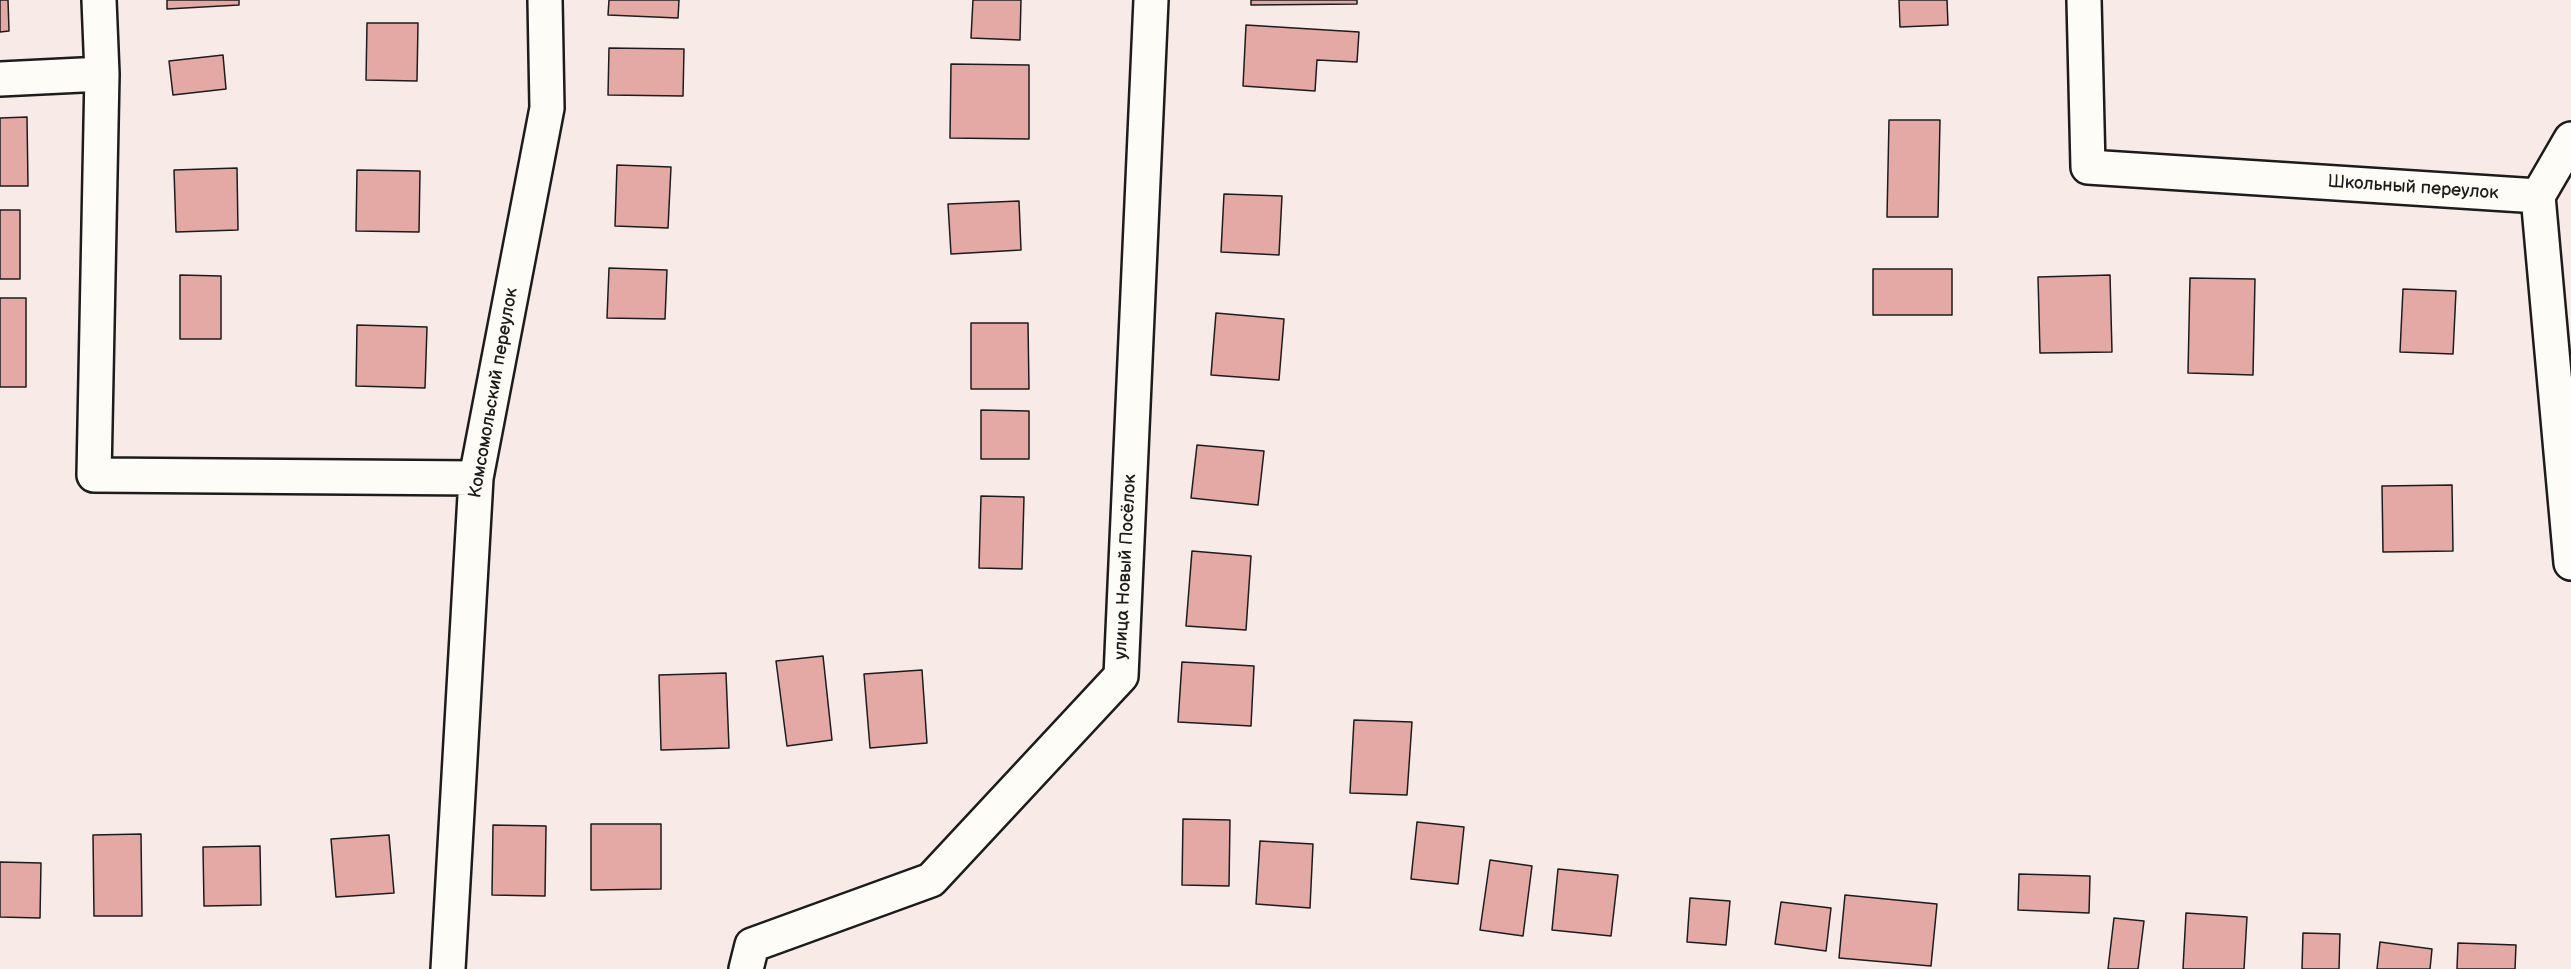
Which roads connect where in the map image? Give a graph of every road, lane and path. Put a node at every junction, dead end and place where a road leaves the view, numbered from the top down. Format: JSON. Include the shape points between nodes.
{"nodes":[{"id":1,"x":99,"y":0,"type":"edge"},
{"id":2,"x":545,"y":0,"type":"edge"},
{"id":3,"x":1151,"y":0,"type":"edge"},
{"id":4,"x":2084,"y":0,"type":"edge"},
{"id":5,"x":102,"y":74,"type":"junction"},
{"id":6,"x":0,"y":79,"type":"edge"},
{"id":7,"x":2571,"y":140,"type":"edge"},
{"id":8,"x":2538,"y":196,"type":"junction"},
{"id":9,"x":476,"y":478,"type":"junction"},
{"id":10,"x":2571,"y":563,"type":"edge"},
{"id":11,"x":448,"y":969,"type":"edge"},
{"id":12,"x":746,"y":969,"type":"edge"}],
"edges":[{"from":1,"to":5,"type":"street"},
{"from":2,"to":9,"type":"street","name":"Комсомольский переулок","via":[[547,108]]},
{"from":3,"to":12,"type":"street","name":"улица Новый Посёлок","via":[[1121,676],[932,880],[752,945]]},
{"from":4,"to":8,"type":"street","name":"Школьный переулок","via":[[2088,167]]},
{"from":5,"to":6,"type":"street"},
{"from":5,"to":9,"type":"street","via":[[94,475]]},
{"from":7,"to":8,"type":"street"},
{"from":8,"to":10,"type":"street"},
{"from":9,"to":11,"type":"street","name":"Комсомольский переулок"}]}
